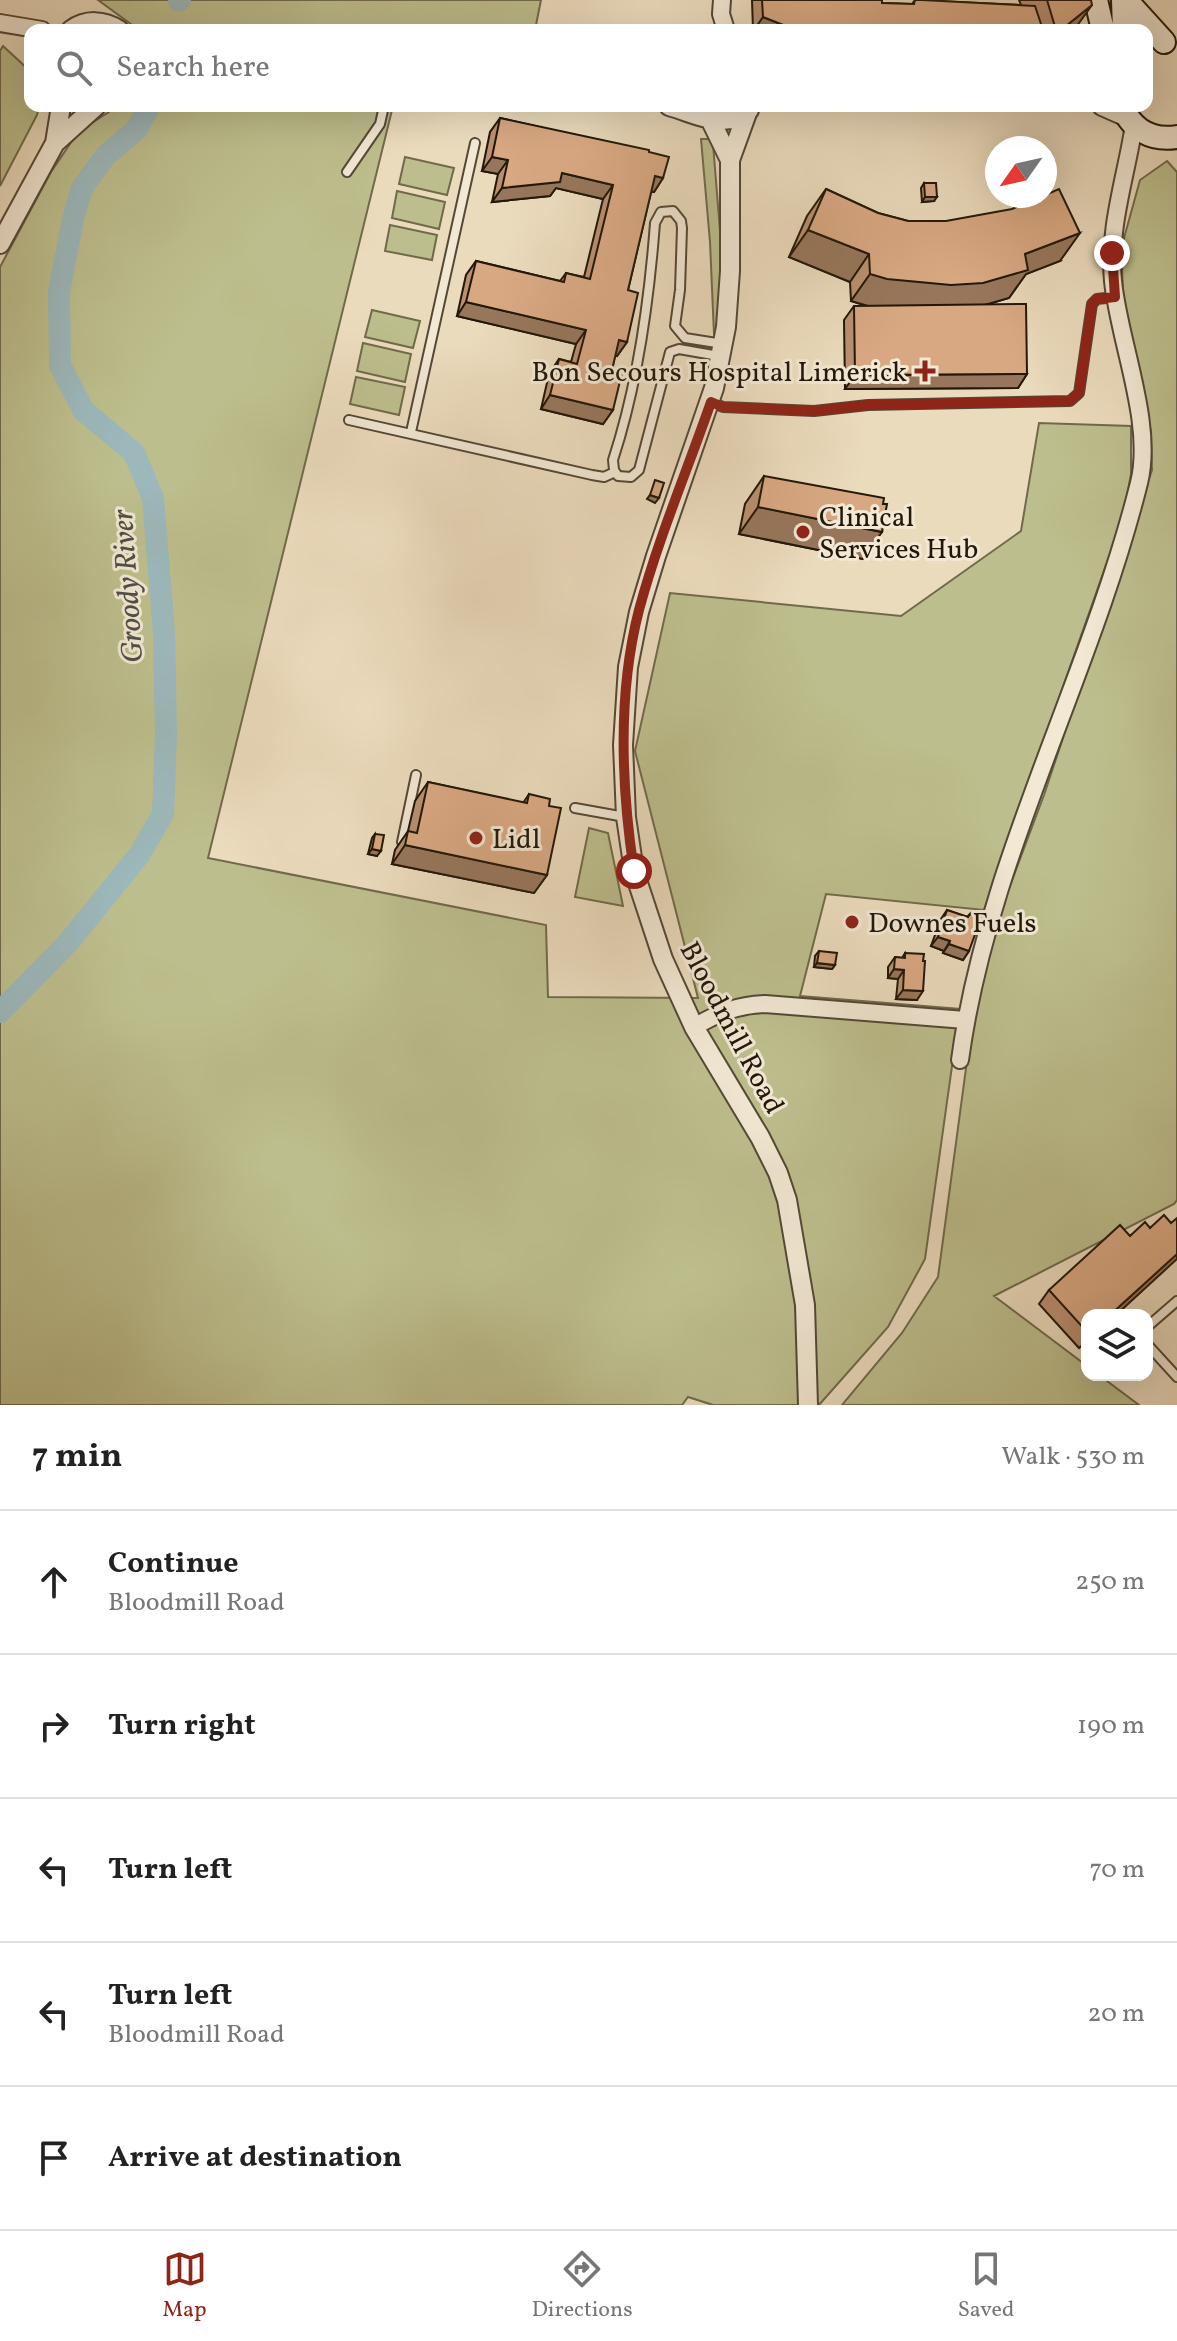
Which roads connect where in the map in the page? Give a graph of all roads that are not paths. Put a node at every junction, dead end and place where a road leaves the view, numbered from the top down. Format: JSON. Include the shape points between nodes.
{"nodes":[{"id":1,"x":1096,"y":0,"type":"edge"},
{"id":2,"x":1124,"y":0,"type":"edge"},
{"id":3,"x":0,"y":23,"type":"edge"},
{"id":4,"x":1102,"y":24,"type":"edge"},
{"id":5,"x":1124,"y":24,"type":"edge"},
{"id":6,"x":1145,"y":24,"type":"edge"},
{"id":7,"x":24,"y":31,"type":"edge"},
{"id":8,"x":60,"y":112,"type":"edge"},
{"id":9,"x":89,"y":112,"type":"edge"},
{"id":10,"x":383,"y":112,"type":"edge"},
{"id":11,"x":745,"y":112,"type":"edge"},
{"id":12,"x":748,"y":112,"type":"edge"},
{"id":13,"x":1114,"y":112,"type":"edge"},
{"id":14,"x":702,"y":114,"type":"edge"},
{"id":15,"x":1150,"y":130,"type":"edge"},
{"id":16,"x":55,"y":143,"type":"junction"},
{"id":17,"x":475,"y":143,"type":"dead end"},
{"id":18,"x":730,"y":160,"type":"junction"},
{"id":19,"x":347,"y":172,"type":"dead end"},
{"id":20,"x":0,"y":244,"type":"edge"},
{"id":21,"x":1115,"y":297,"type":"junction"},
{"id":22,"x":722,"y":350,"type":"junction"},
{"id":23,"x":711,"y":402,"type":"junction"},
{"id":24,"x":349,"y":420,"type":"dead end"},
{"id":25,"x":411,"y":432,"type":"junction"},
{"id":26,"x":615,"y":472,"type":"junction"},
{"id":27,"x":416,"y":775,"type":"dead end"},
{"id":28,"x":575,"y":808,"type":"dead end"},
{"id":29,"x":626,"y":817,"type":"junction"},
{"id":30,"x":402,"y":842,"type":"edge"},
{"id":31,"x":965,"y":1020,"type":"junction"},
{"id":32,"x":694,"y":1027,"type":"junction"},
{"id":33,"x":960,"y":1060,"type":"dead end"},
{"id":34,"x":1177,"y":1301,"type":"edge"},
{"id":35,"x":1153,"y":1322,"type":"edge"},
{"id":36,"x":1153,"y":1351,"type":"edge"},
{"id":37,"x":1177,"y":1377,"type":"edge"},
{"id":38,"x":808,"y":1405,"type":"edge"}],
"edges":[{"from":1,"to":4,"type":"main road"},
{"from":2,"to":5,"type":"main road"},
{"from":2,"to":6,"type":"main road"},
{"from":3,"to":7,"type":"street"},
{"from":8,"to":16,"type":"street"},
{"from":9,"to":16,"type":"street"},
{"from":10,"to":19,"type":"lane"},
{"from":11,"to":14,"type":"street","via":[[726,122]]},
{"from":12,"to":18,"type":"street"},
{"from":13,"to":15,"type":"street"},
{"from":14,"to":18,"type":"street"},
{"from":15,"to":21,"type":"street","via":[[1128,162],[1114,229]]},
{"from":16,"to":20,"type":"street"},
{"from":17,"to":25,"type":"lane"},
{"from":18,"to":22,"type":"street","name":"Bloodmill Road","via":[[730,271]]},
{"from":21,"to":23,"type":"lane","via":[[1092,304],[1079,393],[1070,401],[814,411]]},
{"from":21,"to":31,"type":"street","via":[[1140,418],[1140,480],[1090,641],[992,912]]},
{"from":22,"to":23,"type":"street","name":"Bloodmill Road"},
{"from":22,"to":26,"type":"lane","via":[[670,352],[639,470],[626,479]]},
{"from":22,"to":26,"type":"lane","via":[[685,338],[675,326],[682,228],[673,211],[661,212],[655,223],[639,353],[613,460]]},
{"from":23,"to":29,"type":"street","name":"Bloodmill Road","via":[[639,612],[628,667],[623,745]]},
{"from":24,"to":25,"type":"lane"},
{"from":25,"to":26,"type":"lane","via":[[592,475]]},
{"from":27,"to":30,"type":"lane"},
{"from":28,"to":29,"type":"lane"},
{"from":29,"to":32,"type":"street","name":"Bloodmill Road","via":[[634,871],[653,934]]},
{"from":31,"to":32,"type":"street","via":[[765,1004],[724,1010]]},
{"from":31,"to":33,"type":"street"},
{"from":32,"to":38,"type":"street","name":"Bloodmill Road","via":[[760,1137],[787,1200],[805,1305]]},
{"from":34,"to":35,"type":"lane"},
{"from":36,"to":37,"type":"lane"}]}
